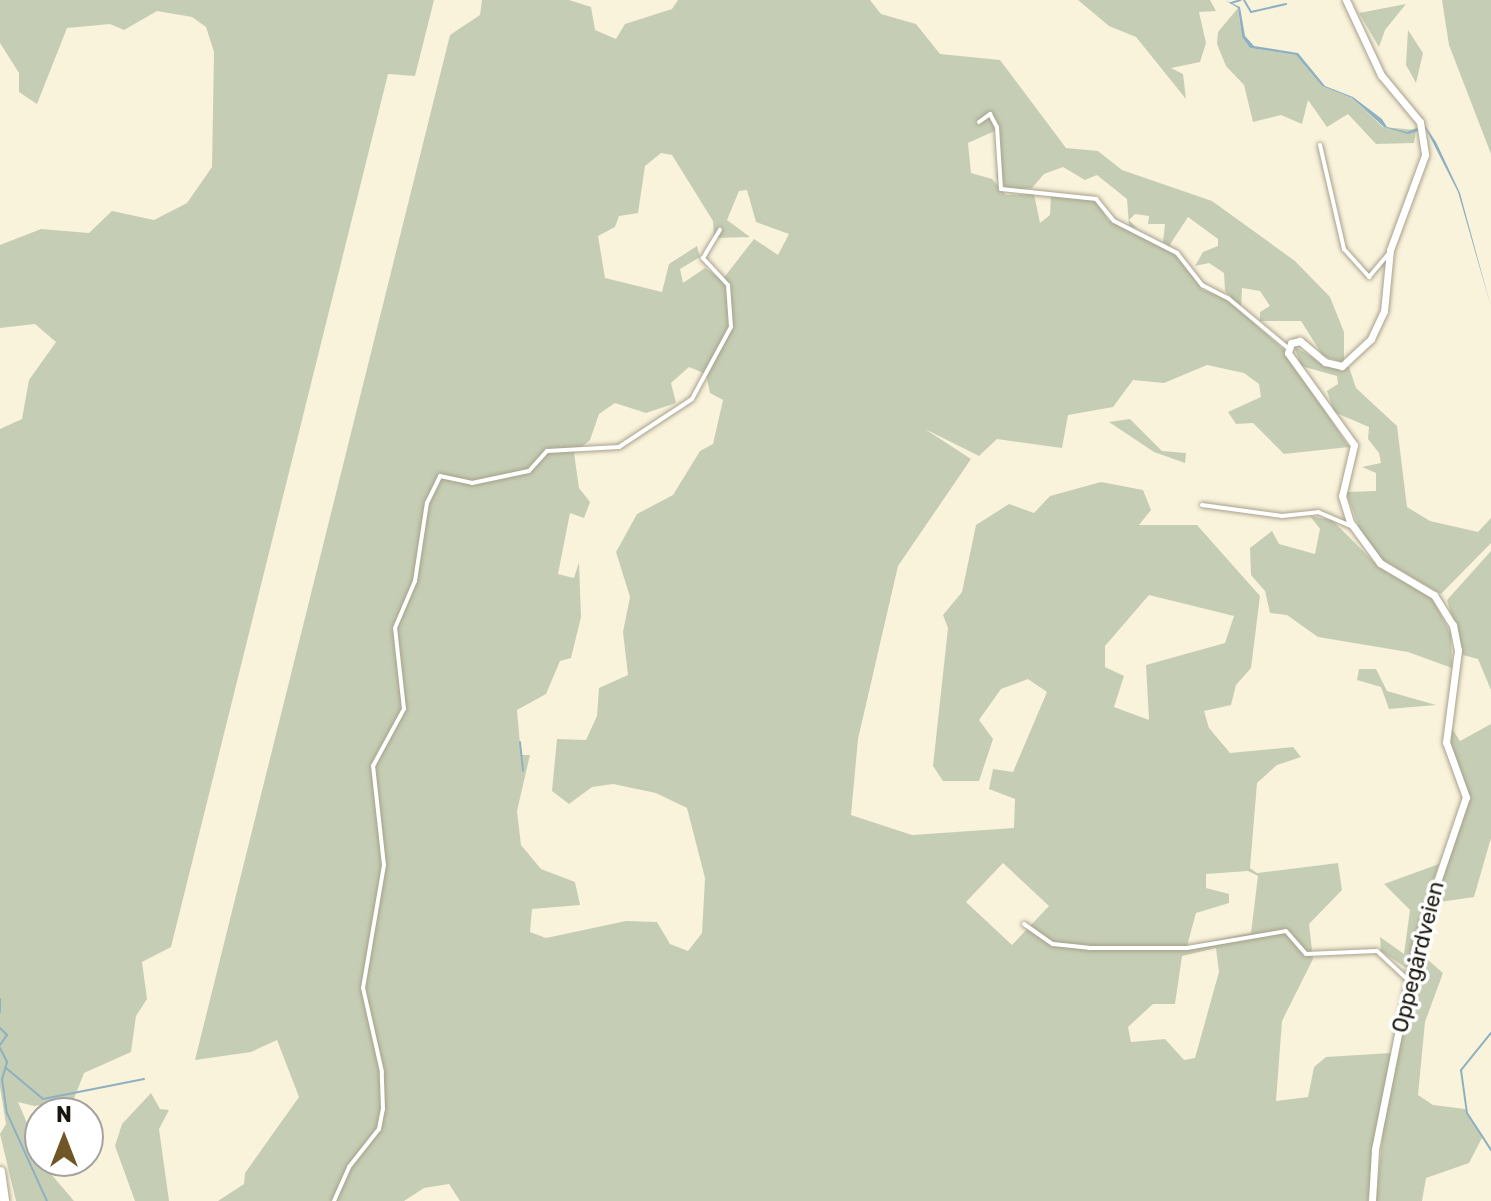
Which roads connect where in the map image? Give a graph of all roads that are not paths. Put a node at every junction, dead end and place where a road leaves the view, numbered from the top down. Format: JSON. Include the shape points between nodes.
{"nodes":[{"id":1,"x":1346,"y":0,"type":"edge"},
{"id":2,"x":979,"y":122,"type":"dead end"},
{"id":3,"x":1320,"y":145,"type":"dead end"},
{"id":4,"x":720,"y":230,"type":"dead end"},
{"id":5,"x":1389,"y":253,"type":"junction"},
{"id":6,"x":1288,"y":348,"type":"junction"},
{"id":7,"x":1202,"y":505,"type":"dead end"},
{"id":8,"x":1353,"y":527,"type":"junction"},
{"id":9,"x":1024,"y":924,"type":"dead end"},
{"id":10,"x":1409,"y":982,"type":"junction"},
{"id":11,"x":0,"y":1171,"type":"edge"},
{"id":12,"x":0,"y":1189,"type":"edge"},
{"id":13,"x":3,"y":1201,"type":"edge"},
{"id":14,"x":334,"y":1201,"type":"edge"},
{"id":15,"x":1372,"y":1201,"type":"edge"}],
"edges":[{"from":1,"to":5,"type":"main road","via":[[1377,68],[1422,126],[1424,161]]},
{"from":2,"to":6,"type":"street","via":[[990,114],[997,127],[1001,189],[1097,200],[1114,221],[1177,253],[1202,285],[1231,300]]},
{"from":3,"to":5,"type":"street","via":[[1344,249],[1365,276],[1377,272]]},
{"from":4,"to":14,"type":"street","via":[[703,258],[728,285],[729,336],[692,399],[619,447],[547,451],[529,471],[472,483],[440,476],[427,503],[415,581],[395,628],[404,709],[373,766],[384,865],[363,988],[382,1072],[383,1109],[379,1129],[349,1167]]},
{"from":5,"to":6,"type":"main road","via":[[1383,315],[1355,359],[1335,366],[1300,341]]},
{"from":6,"to":8,"type":"main road","name":"Oppegårdveien","via":[[1354,445],[1342,499]]},
{"from":7,"to":8,"type":"street","via":[[1282,516],[1318,512]]},
{"from":8,"to":10,"type":"main road","name":"Oppegårdveien","via":[[1380,563],[1434,595],[1457,640],[1446,742],[1465,805],[1427,903]]},
{"from":9,"to":10,"type":"street","via":[[1053,944],[1089,948],[1187,948],[1286,931],[1306,954],[1377,951]]},
{"from":10,"to":15,"type":"main road","name":"Oppegårdveien","via":[[1375,1150]]},
{"from":11,"to":13,"type":"highway"},
{"from":12,"to":13,"type":"highway"}]}
